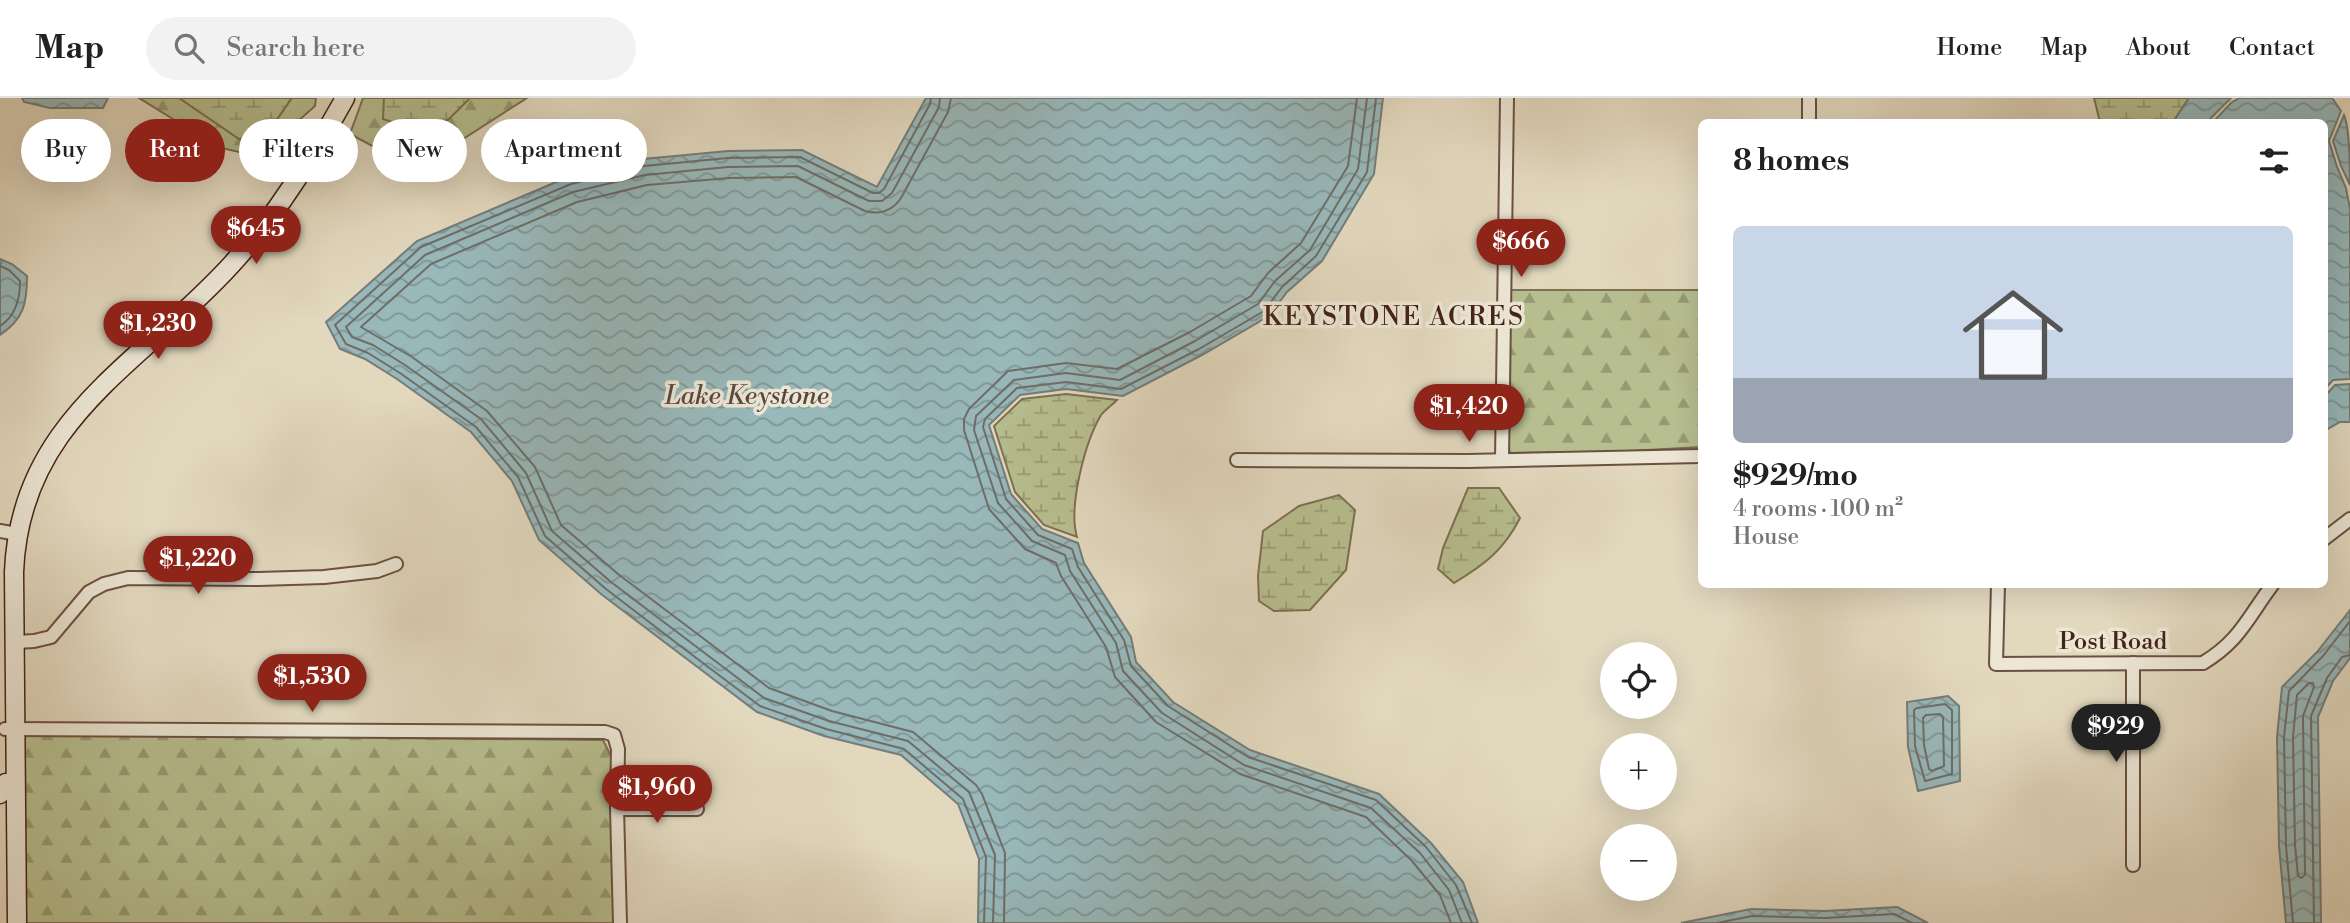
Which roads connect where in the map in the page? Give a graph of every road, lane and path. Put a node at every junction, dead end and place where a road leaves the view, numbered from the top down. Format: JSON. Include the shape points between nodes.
{"nodes":[{"id":1,"x":345,"y":98,"type":"edge"},
{"id":2,"x":1507,"y":98,"type":"edge"},
{"id":3,"x":1809,"y":98,"type":"edge"},
{"id":4,"x":1809,"y":119,"type":"edge"},
{"id":5,"x":1698,"y":456,"type":"edge"},
{"id":6,"x":1237,"y":460,"type":"dead end"},
{"id":7,"x":1502,"y":460,"type":"junction"},
{"id":8,"x":2350,"y":519,"type":"edge"},
{"id":9,"x":8,"y":532,"type":"edge"},
{"id":10,"x":2328,"y":536,"type":"edge"},
{"id":11,"x":396,"y":564,"type":"dead end"},
{"id":12,"x":1998,"y":588,"type":"edge"},
{"id":13,"x":2270,"y":588,"type":"edge"},
{"id":14,"x":16,"y":642,"type":"junction"},
{"id":15,"x":2133,"y":663,"type":"junction"},
{"id":16,"x":11,"y":729,"type":"junction"},
{"id":17,"x":3,"y":788,"type":"edge"},
{"id":18,"x":617,"y":809,"type":"junction"},
{"id":19,"x":697,"y":809,"type":"dead end"},
{"id":20,"x":2133,"y":865,"type":"dead end"},
{"id":21,"x":6,"y":923,"type":"edge"},
{"id":22,"x":17,"y":923,"type":"edge"},
{"id":23,"x":620,"y":923,"type":"edge"}],
"edges":[{"from":1,"to":9,"type":"main road","via":[[294,182],[236,246],[55,423],[27,466]]},
{"from":2,"to":7,"type":"street"},
{"from":3,"to":4,"type":"street"},
{"from":5,"to":7,"type":"street"},
{"from":6,"to":7,"type":"street"},
{"from":8,"to":10,"type":"street"},
{"from":9,"to":14,"type":"main road"},
{"from":9,"to":16,"type":"main road","via":[[4,577]]},
{"from":11,"to":14,"type":"street","via":[[335,576],[128,578],[89,592],[51,637]]},
{"from":12,"to":15,"type":"street","name":"Post Road","via":[[1996,664]]},
{"from":13,"to":15,"type":"street","name":"Post Road","via":[[2239,633],[2203,663]]},
{"from":14,"to":16,"type":"main road"},
{"from":15,"to":20,"type":"street"},
{"from":16,"to":17,"type":"main road"},
{"from":16,"to":18,"type":"street","via":[[592,732],[614,735]]},
{"from":16,"to":22,"type":"main road"},
{"from":17,"to":21,"type":"main road"},
{"from":18,"to":19,"type":"street"},
{"from":18,"to":23,"type":"street"}]}
